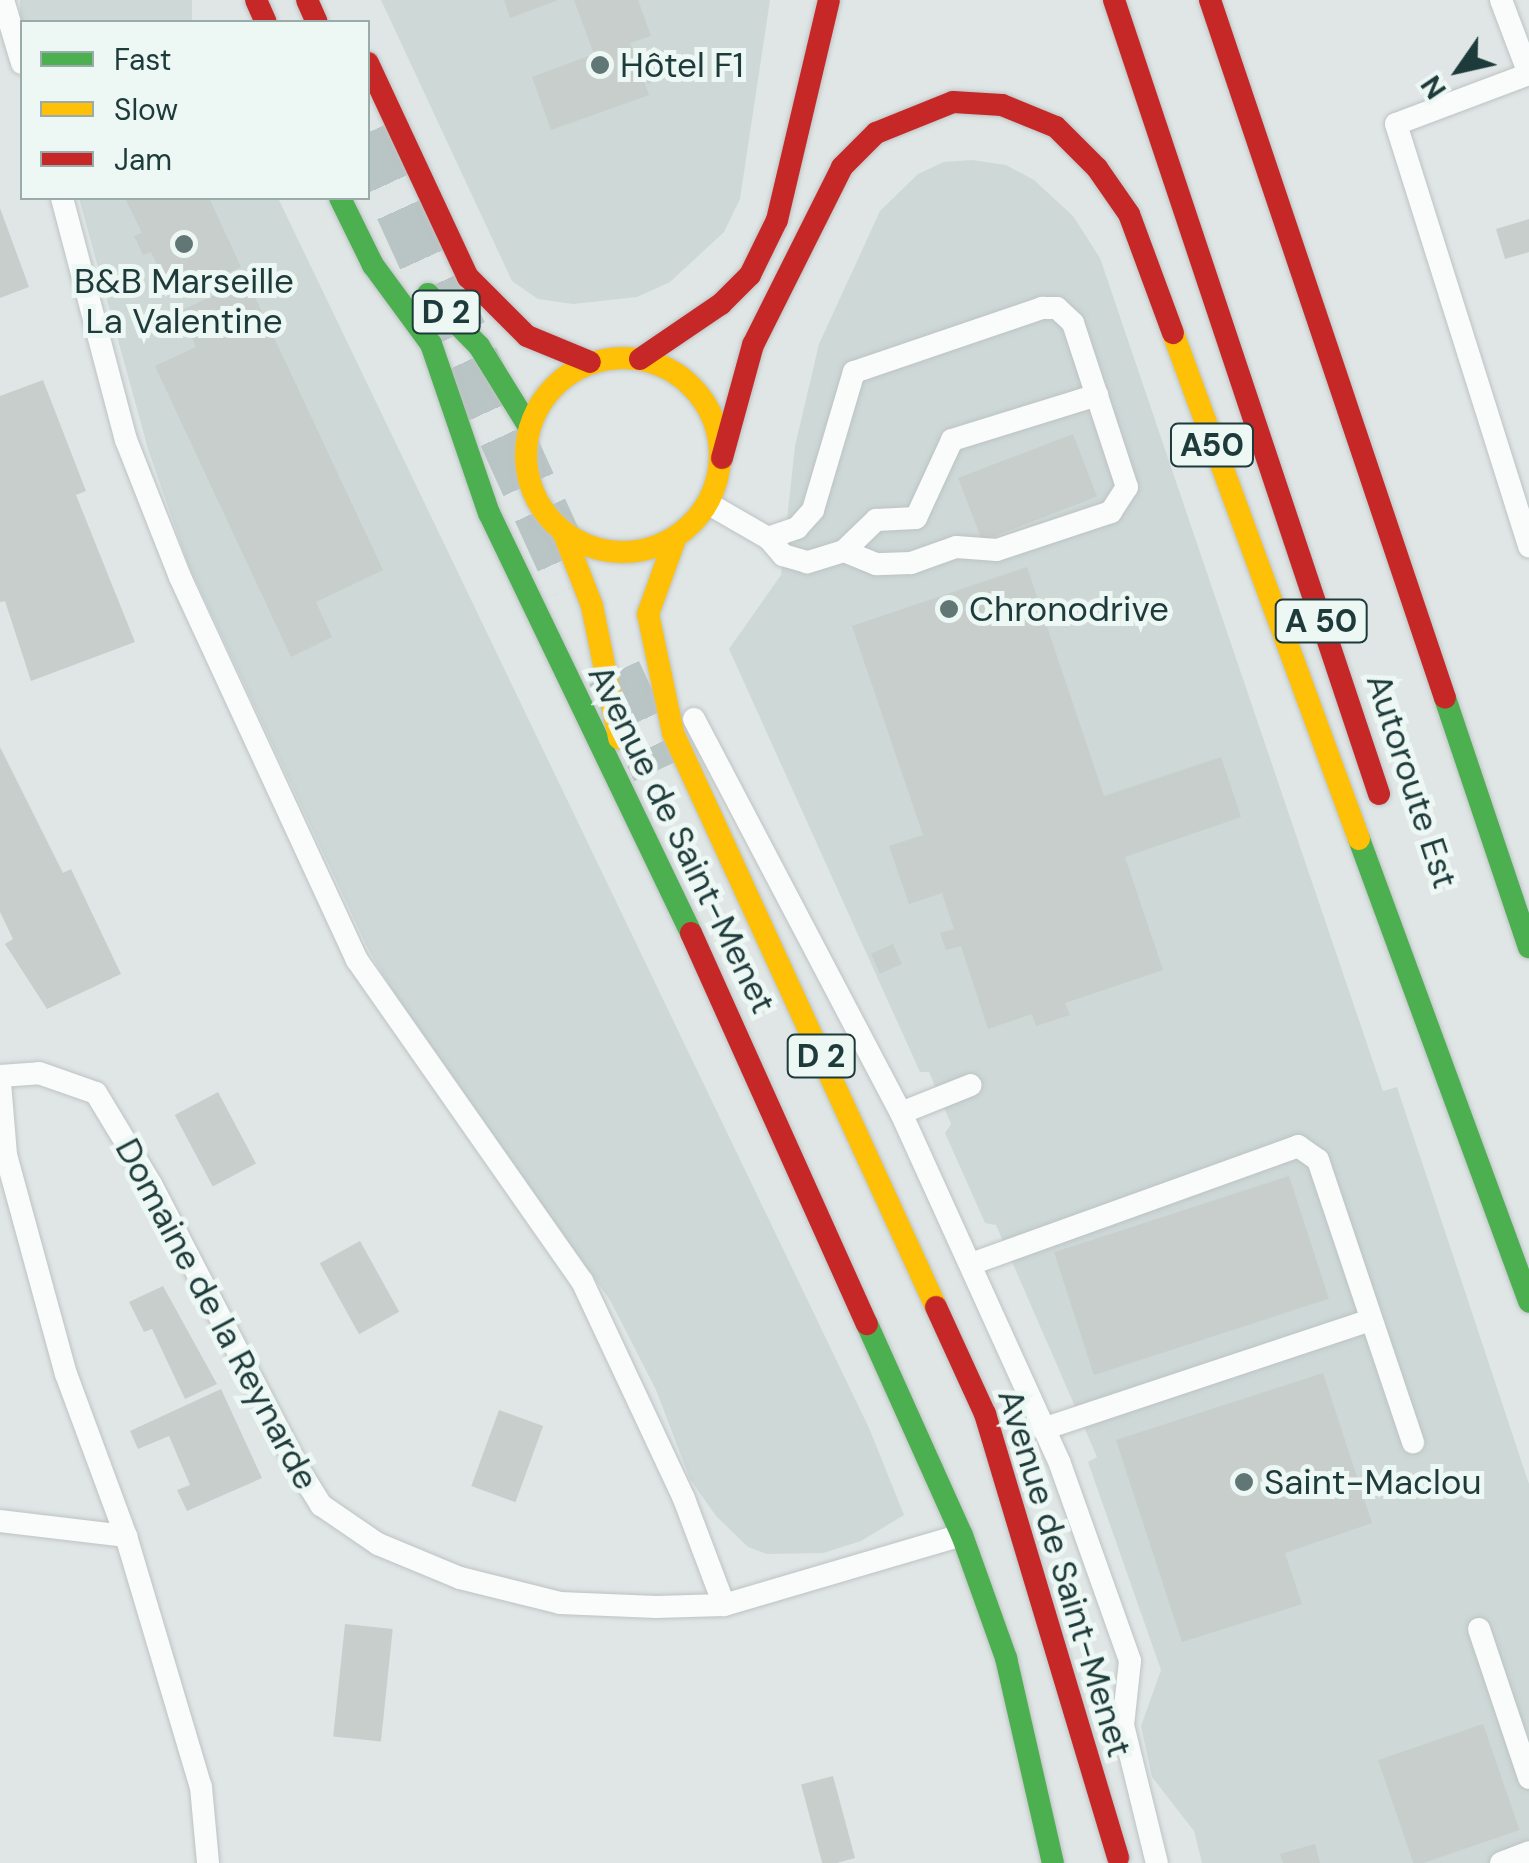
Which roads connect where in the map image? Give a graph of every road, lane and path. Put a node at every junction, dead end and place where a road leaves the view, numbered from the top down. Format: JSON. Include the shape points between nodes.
{"nodes":[{"id":1,"x":3,"y":0,"type":"edge"},
{"id":2,"x":829,"y":0,"type":"edge"},
{"id":3,"x":1114,"y":0,"type":"edge"},
{"id":4,"x":1210,"y":0,"type":"edge"},
{"id":5,"x":1501,"y":0,"type":"edge"},
{"id":6,"x":20,"y":55,"type":"edge"},
{"id":7,"x":370,"y":67,"type":"edge"},
{"id":8,"x":1529,"y":74,"type":"edge"},
{"id":9,"x":63,"y":200,"type":"edge"},
{"id":10,"x":341,"y":200,"type":"edge"},
{"id":11,"x":363,"y":200,"type":"edge"},
{"id":12,"x":640,"y":359,"type":"junction"},
{"id":13,"x":590,"y":362,"type":"junction"},
{"id":14,"x":1097,"y":395,"type":"junction"},
{"id":15,"x":529,"y":427,"type":"junction"},
{"id":16,"x":722,"y":458,"type":"junction"},
{"id":17,"x":709,"y":504,"type":"junction"},
{"id":18,"x":564,"y":534,"type":"junction"},
{"id":19,"x":768,"y":538,"type":"junction"},
{"id":20,"x":676,"y":539,"type":"junction"},
{"id":21,"x":1529,"y":547,"type":"edge"},
{"id":22,"x":844,"y":552,"type":"junction"},
{"id":23,"x":651,"y":649,"type":"junction"},
{"id":24,"x":1384,"y":809,"type":"dead end"},
{"id":25,"x":646,"y":833,"type":"junction"},
{"id":26,"x":1529,"y":946,"type":"edge"},
{"id":27,"x":0,"y":1080,"type":"edge"},
{"id":28,"x":971,"y":1085,"type":"dead end"},
{"id":29,"x":1479,"y":1091,"type":"dead end"},
{"id":30,"x":901,"y":1113,"type":"junction"},
{"id":31,"x":1529,"y":1242,"type":"edge"},
{"id":32,"x":970,"y":1264,"type":"junction"},
{"id":33,"x":894,"y":1276,"type":"dead end"},
{"id":34,"x":1529,"y":1302,"type":"edge"},
{"id":35,"x":1370,"y":1320,"type":"junction"},
{"id":36,"x":1043,"y":1429,"type":"junction"},
{"id":37,"x":1413,"y":1442,"type":"dead end"},
{"id":38,"x":0,"y":1521,"type":"edge"},
{"id":39,"x":962,"y":1535,"type":"junction"},
{"id":40,"x":126,"y":1536,"type":"junction"},
{"id":41,"x":1032,"y":1570,"type":"junction"},
{"id":42,"x":724,"y":1605,"type":"junction"},
{"id":43,"x":1479,"y":1629,"type":"dead end"},
{"id":44,"x":1529,"y":1778,"type":"edge"},
{"id":45,"x":1529,"y":1852,"type":"edge"},
{"id":46,"x":1098,"y":1860,"type":"edge"},
{"id":47,"x":208,"y":1863,"type":"edge"},
{"id":48,"x":1052,"y":1863,"type":"edge"},
{"id":49,"x":1158,"y":1863,"type":"edge"},
{"id":50,"x":1501,"y":1863,"type":"edge"}],
"edges":[{"from":1,"to":6,"type":"lane"},
{"from":2,"to":12,"type":"main road","via":[[777,220],[750,275],[721,304]]},
{"from":3,"to":24,"type":"main road","name":"Autoroute Est","number":"A 50"},
{"from":4,"to":26,"type":"main road","name":"Autoroute Est","number":"A 50"},
{"from":5,"to":8,"type":"lane"},
{"from":7,"to":13,"type":"main road","number":"D 2","via":[[468,277],[526,336]]},
{"from":8,"to":21,"type":"lane","via":[[1396,124]]},
{"from":9,"to":42,"type":"lane","via":[[126,440],[180,577],[357,960],[582,1281],[684,1499]]},
{"from":10,"to":25,"type":"main road","name":"Avenue de Saint-Menet","number":"D 2","via":[[373,265],[431,344],[489,513],[610,773]]},
{"from":11,"to":15,"type":"main road","number":"D 2","via":[[391,255],[479,346]]},
{"from":12,"to":13,"type":"main road"},
{"from":12,"to":16,"type":"main road","via":[[674,371],[700,394],[717,424]]},
{"from":13,"to":15,"type":"main road","via":[[542,399]]},
{"from":14,"to":19,"type":"lane","via":[[1073,323],[1058,308],[866,364],[841,399],[813,510],[797,528]]},
{"from":14,"to":22,"type":"lane","via":[[952,440],[916,518],[876,520]]},
{"from":14,"to":22,"type":"lane","via":[[1127,486],[1112,512],[996,550],[956,547],[911,563],[876,564]]},
{"from":15,"to":18,"type":"main road","via":[[530,486]]},
{"from":16,"to":17,"type":"main road"},
{"from":16,"to":34,"type":"main road","number":"A50","via":[[753,345],[842,167],[876,134],[953,102],[1002,106],[1056,128],[1097,168],[1129,214]]},
{"from":17,"to":19,"type":"lane"},
{"from":17,"to":20,"type":"main road"},
{"from":18,"to":20,"type":"main road","via":[[600,551],[639,552]]},
{"from":18,"to":25,"type":"main road","number":"D 2","via":[[592,606],[627,776]]},
{"from":19,"to":22,"type":"lane","via":[[783,555],[807,562]]},
{"from":20,"to":23,"type":"main road","name":"Avenue de Saint-Menet","number":"D 2","via":[[648,614]]},
{"from":23,"to":30,"type":"lane","via":[[702,732]]},
{"from":23,"to":41,"type":"main road","name":"Avenue de Saint-Menet","number":"D 2","via":[[673,733],[985,1414]]},
{"from":25,"to":39,"type":"main road","name":"Avenue de Saint-Menet","number":"D 2"},
{"from":27,"to":40,"type":"lane","name":"Domaine de la Reynarde","via":[[6,1156],[66,1374]]},
{"from":27,"to":42,"type":"lane","name":"Domaine de la Reynarde","via":[[39,1073],[96,1093],[321,1505],[378,1544],[560,1603]]},
{"from":28,"to":30,"type":"lane"},
{"from":29,"to":31,"type":"main road"},
{"from":30,"to":32,"type":"lane"},
{"from":32,"to":35,"type":"lane","via":[[1298,1146],[1318,1160]]},
{"from":32,"to":36,"type":"lane"},
{"from":33,"to":41,"type":"main road","number":"D 2"},
{"from":35,"to":36,"type":"lane"},
{"from":35,"to":37,"type":"lane"},
{"from":36,"to":49,"type":"lane","via":[[1130,1661],[1123,1725]]},
{"from":38,"to":40,"type":"lane"},
{"from":39,"to":42,"type":"lane","name":"Domaine de la Reynarde"},
{"from":39,"to":48,"type":"main road","name":"Avenue de Saint-Menet","number":"D 2","via":[[1006,1658]]},
{"from":40,"to":47,"type":"lane","name":"Domaine de la Reynarde","via":[[201,1786]]},
{"from":41,"to":46,"type":"main road","name":"Avenue de Saint-Menet","number":"D 2"},
{"from":43,"to":44,"type":"lane"},
{"from":45,"to":50,"type":"lane"}]}
